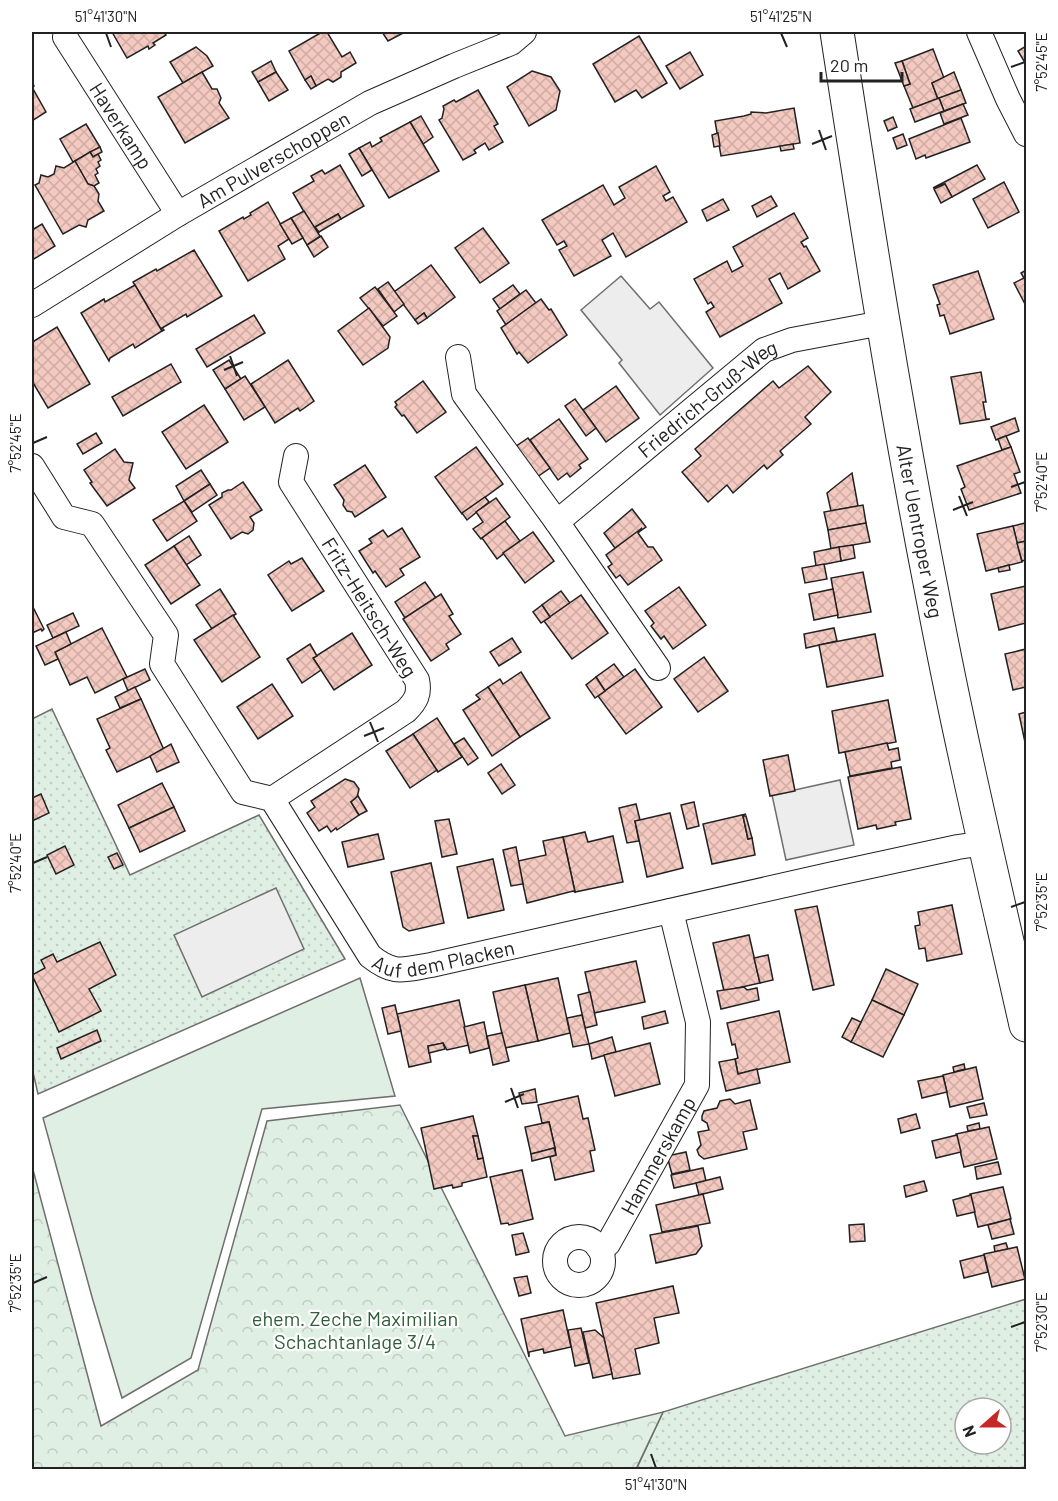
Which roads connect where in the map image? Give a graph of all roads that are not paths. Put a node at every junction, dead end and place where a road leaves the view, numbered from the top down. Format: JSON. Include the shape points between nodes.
{"nodes":[{"id":1,"x":524,"y":32,"type":"edge"},
{"id":2,"x":837,"y":32,"type":"edge"},
{"id":3,"x":979,"y":32,"type":"edge"},
{"id":4,"x":65,"y":37,"type":"dead end"},
{"id":5,"x":1026,"y":134,"type":"edge"},
{"id":6,"x":178,"y":214,"type":"junction"},
{"id":7,"x":32,"y":305,"type":"edge"},
{"id":8,"x":882,"y":324,"type":"junction"},
{"id":9,"x":458,"y":357,"type":"dead end"},
{"id":10,"x":296,"y":456,"type":"dead end"},
{"id":11,"x":32,"y":466,"type":"edge"},
{"id":12,"x":557,"y":522,"type":"junction"},
{"id":13,"x":658,"y":668,"type":"dead end"},
{"id":14,"x":272,"y":799,"type":"junction"},
{"id":15,"x":985,"y":843,"type":"junction"},
{"id":16,"x":671,"y":911,"type":"junction"},
{"id":17,"x":1026,"y":1025,"type":"edge"},
{"id":18,"x":598,"y":1247,"type":"dead end"}],
"edges":[{"from":1,"to":6,"type":"street","name":"Am Pulverschoppen","via":[[511,43],[370,103]]},
{"from":2,"to":8,"type":"street","name":"Alter Uentroper Weg"},
{"from":3,"to":5,"type":"street"},
{"from":4,"to":6,"type":"street","name":"Haverkamp"},
{"from":6,"to":7,"type":"street","name":"Am Pulverschoppen"},
{"from":8,"to":12,"type":"street","name":"Friedrich-Gruß-Weg","via":[[792,340],[764,350]]},
{"from":8,"to":15,"type":"street","name":"Alter Uentroper Weg","via":[[933,599]]},
{"from":9,"to":12,"type":"street","via":[[464,394]]},
{"from":10,"to":14,"type":"street","name":"Fritz-Heitsch-Weg","via":[[291,482],[420,690],[406,711]]},
{"from":11,"to":14,"type":"street","via":[[64,517],[92,524],[166,635],[162,664],[243,792]]},
{"from":12,"to":13,"type":"street"},
{"from":14,"to":16,"type":"street","name":"Auf dem Placken","via":[[370,956],[385,968],[404,970],[431,965]]},
{"from":15,"to":16,"type":"street","name":"Auf dem Placken"},
{"from":15,"to":17,"type":"street","name":"Alter Uentroper Weg"},
{"from":16,"to":18,"type":"street","name":"Hammerskamp","via":[[698,1022],[697,1085],[608,1244]]}]}
